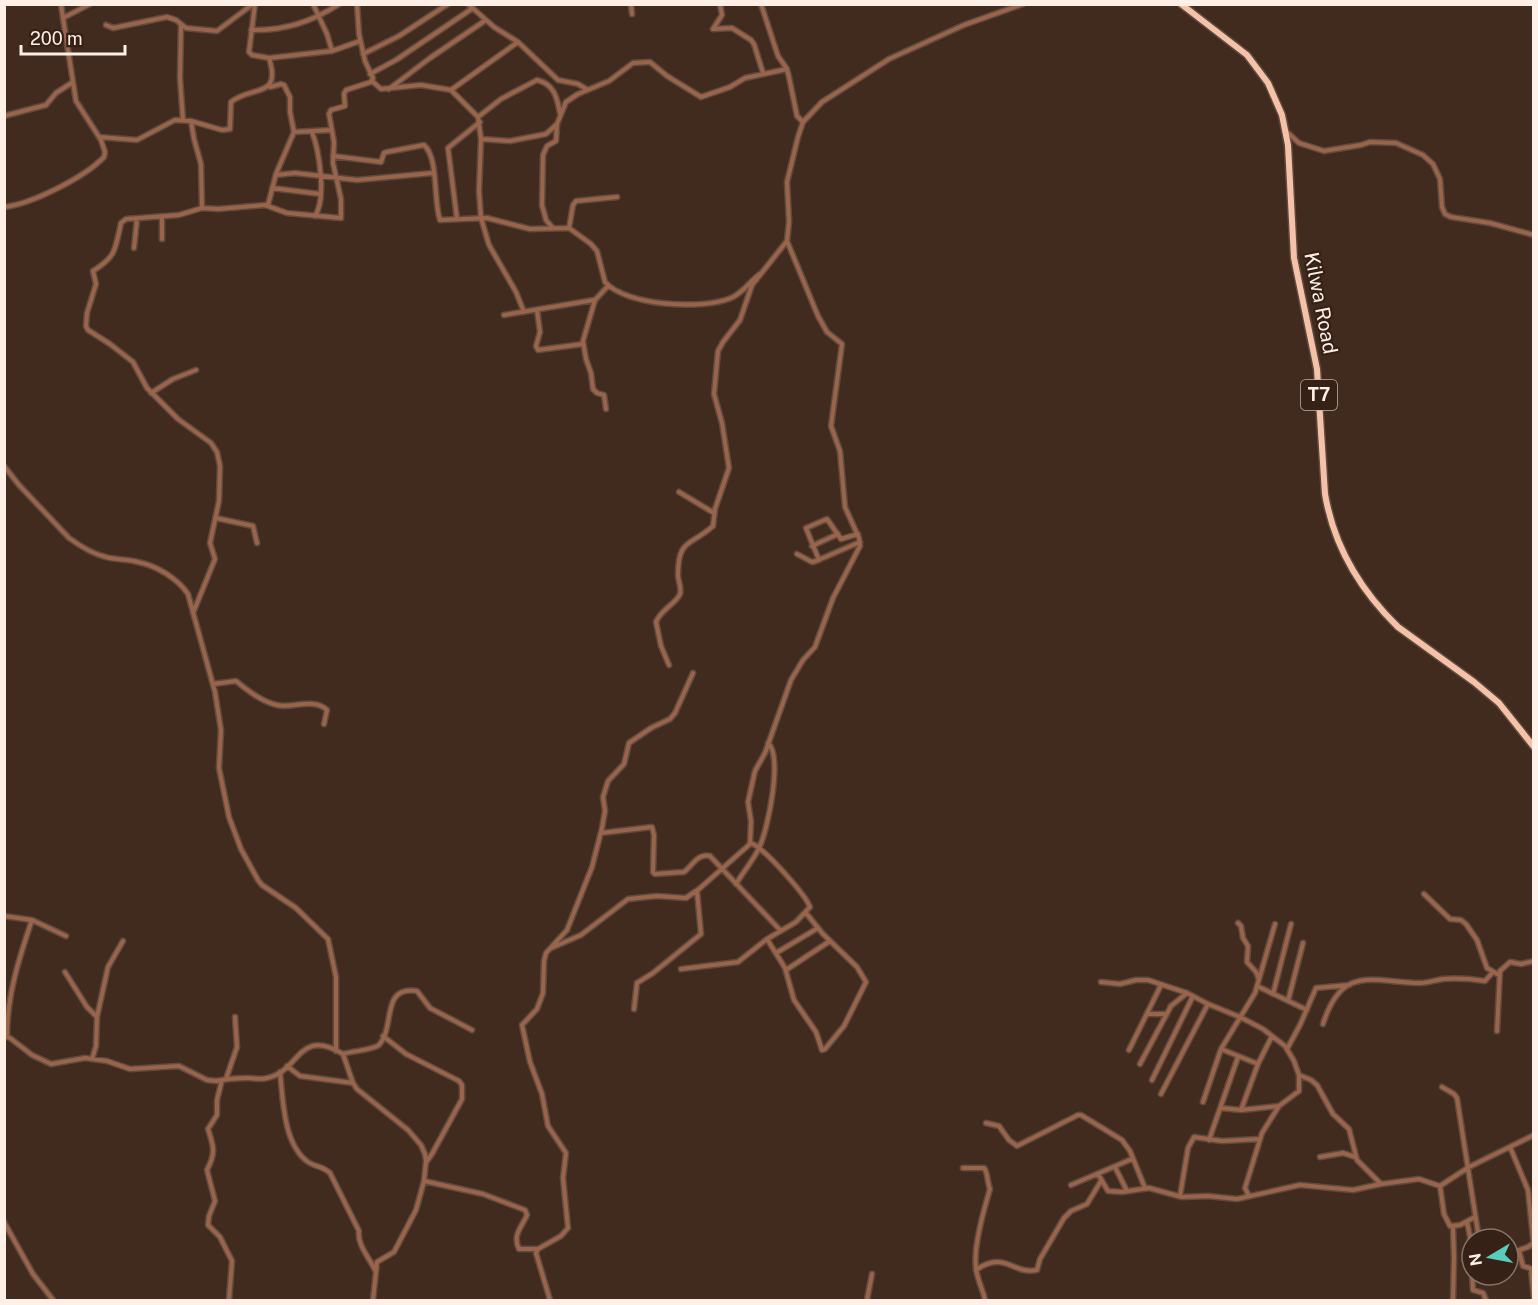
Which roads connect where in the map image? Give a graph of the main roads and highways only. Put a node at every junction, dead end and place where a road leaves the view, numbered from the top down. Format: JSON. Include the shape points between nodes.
{"nodes":[{"id":1,"x":1181,"y":4,"type":"edge"},
{"id":2,"x":1530,"y":737,"type":"edge"},
{"id":3,"x":1533,"y":747,"type":"edge"}],
"edges":[{"from":1,"to":2,"type":"highway","name":"Kilwa Road","number":"T7","via":[[1247,55],[1268,83],[1287,132],[1293,249],[1317,369],[1325,494],[1345,558],[1364,588],[1398,627],[1492,697]]},
{"from":2,"to":3,"type":"highway","name":"Kilwa Road","number":"T7"}]}
